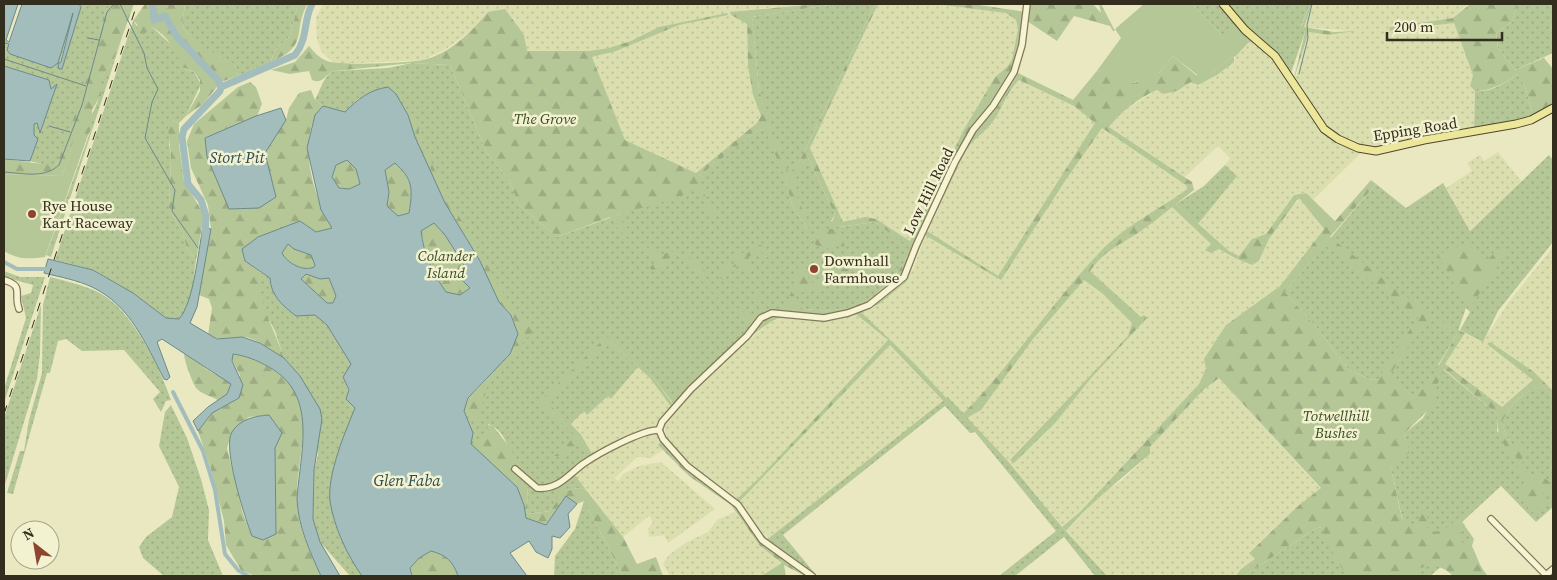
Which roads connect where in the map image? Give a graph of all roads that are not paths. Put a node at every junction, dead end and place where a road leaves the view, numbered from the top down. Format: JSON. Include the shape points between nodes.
{"nodes":[{"id":1,"x":1027,"y":4,"type":"edge"},
{"id":2,"x":1223,"y":4,"type":"edge"},
{"id":3,"x":1553,"y":108,"type":"edge"},
{"id":4,"x":4,"y":280,"type":"edge"},
{"id":5,"x":19,"y":308,"type":"dead end"},
{"id":6,"x":659,"y":430,"type":"junction"},
{"id":7,"x":515,"y":469,"type":"dead end"},
{"id":8,"x":1491,"y":518,"type":"dead end"},
{"id":9,"x":1553,"y":569,"type":"edge"},
{"id":10,"x":812,"y":576,"type":"edge"},
{"id":11,"x":1545,"y":576,"type":"edge"}],
"edges":[{"from":1,"to":6,"type":"street","name":"Low Hill Road","via":[[1022,45],[1014,72],[993,106],[972,130],[904,277],[869,306],[848,313],[824,318],[772,314],[761,318],[691,389],[662,422]]},
{"from":2,"to":3,"type":"main road","name":"Epping Road","via":[[1245,30],[1276,56],[1324,129],[1358,148],[1376,151],[1498,128],[1531,120]]},
{"from":4,"to":5,"type":"street","via":[[14,283],[18,290]]},
{"from":6,"to":7,"type":"street","via":[[643,432],[583,464],[555,487],[537,488]]},
{"from":6,"to":10,"type":"street","via":[[687,466],[738,506],[762,540]]},
{"from":8,"to":11,"type":"street"},
{"from":9,"to":11,"type":"street"}]}
